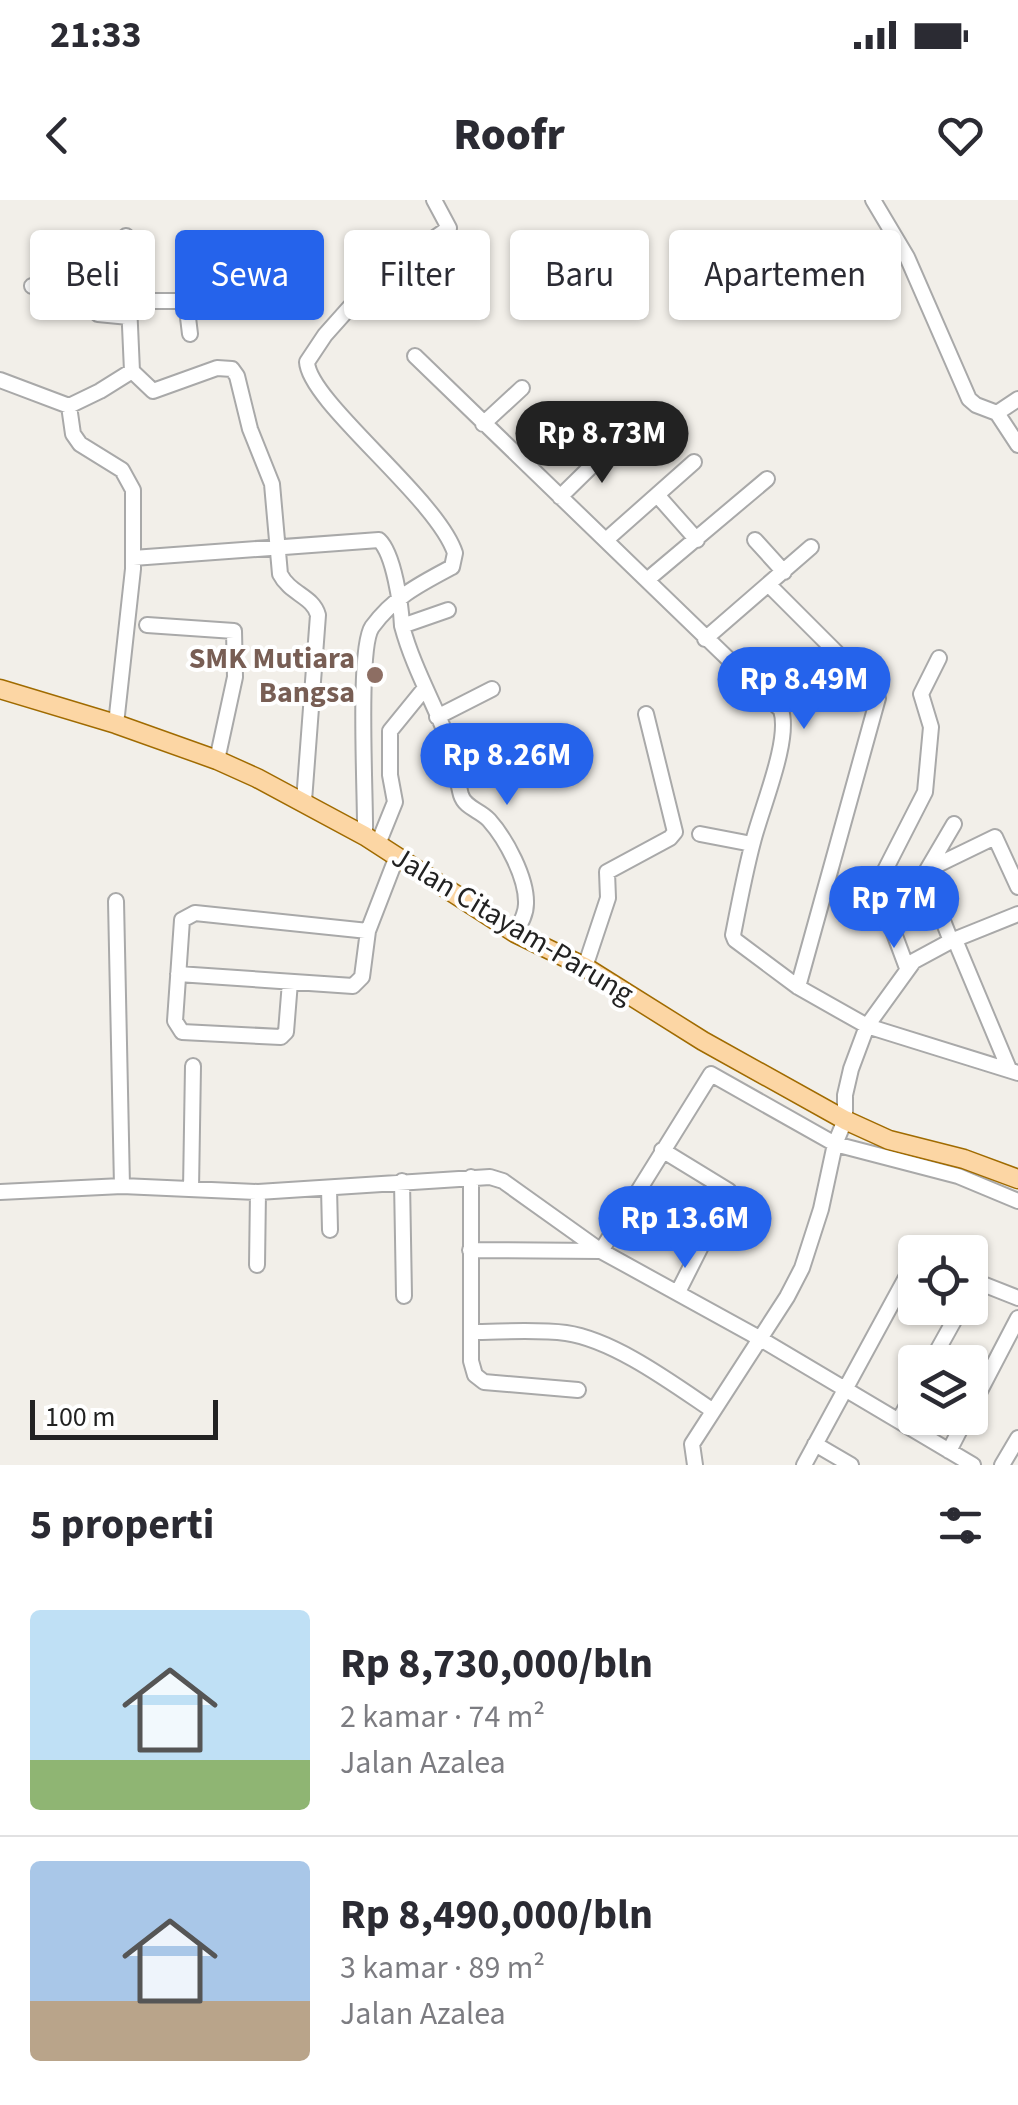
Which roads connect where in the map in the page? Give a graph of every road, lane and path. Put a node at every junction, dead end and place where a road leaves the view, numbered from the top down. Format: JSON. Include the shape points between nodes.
{"nodes":[{"id":1,"x":434,"y":200,"type":"edge"},
{"id":2,"x":873,"y":200,"type":"edge"},
{"id":3,"x":155,"y":305,"type":"edge"},
{"id":4,"x":130,"y":320,"type":"edge"},
{"id":5,"x":190,"y":334,"type":"dead end"},
{"id":6,"x":414,"y":356,"type":"dead end"},
{"id":7,"x":132,"y":370,"type":"junction"},
{"id":8,"x":0,"y":380,"type":"edge"},
{"id":9,"x":522,"y":388,"type":"dead end"},
{"id":10,"x":1018,"y":399,"type":"edge"},
{"id":11,"x":69,"y":406,"type":"junction"},
{"id":12,"x":997,"y":413,"type":"junction"},
{"id":13,"x":483,"y":424,"type":"junction"},
{"id":14,"x":614,"y":444,"type":"dead end"},
{"id":15,"x":1018,"y":445,"type":"edge"},
{"id":16,"x":694,"y":462,"type":"dead end"},
{"id":17,"x":767,"y":479,"type":"dead end"},
{"id":18,"x":658,"y":496,"type":"junction"},
{"id":19,"x":560,"y":497,"type":"junction"},
{"id":20,"x":606,"y":540,"type":"junction"},
{"id":21,"x":697,"y":540,"type":"junction"},
{"id":22,"x":755,"y":540,"type":"dead end"},
{"id":23,"x":277,"y":546,"type":"junction"},
{"id":24,"x":812,"y":547,"type":"dead end"},
{"id":25,"x":134,"y":558,"type":"junction"},
{"id":26,"x":784,"y":572,"type":"junction"},
{"id":27,"x":646,"y":580,"type":"junction"},
{"id":28,"x":770,"y":586,"type":"junction"},
{"id":29,"x":400,"y":599,"type":"junction"},
{"id":30,"x":448,"y":610,"type":"dead end"},
{"id":31,"x":147,"y":625,"type":"dead end"},
{"id":32,"x":402,"y":626,"type":"junction"},
{"id":33,"x":705,"y":639,"type":"junction"},
{"id":34,"x":939,"y":658,"type":"dead end"},
{"id":35,"x":424,"y":688,"type":"junction"},
{"id":36,"x":0,"y":689,"type":"edge"},
{"id":37,"x":492,"y":689,"type":"dead end"},
{"id":38,"x":646,"y":714,"type":"dead end"},
{"id":39,"x":437,"y":718,"type":"junction"},
{"id":40,"x":116,"y":724,"type":"junction"},
{"id":41,"x":218,"y":760,"type":"junction"},
{"id":42,"x":304,"y":801,"type":"junction"},
{"id":43,"x":954,"y":824,"type":"dead end"},
{"id":44,"x":700,"y":834,"type":"dead end"},
{"id":45,"x":372,"y":840,"type":"junction"},
{"id":46,"x":752,"y":844,"type":"junction"},
{"id":47,"x":397,"y":856,"type":"junction"},
{"id":48,"x":926,"y":870,"type":"junction"},
{"id":49,"x":1018,"y":887,"type":"edge"},
{"id":50,"x":116,"y":900,"type":"dead end"},
{"id":51,"x":1018,"y":914,"type":"edge"},
{"id":52,"x":368,"y":931,"type":"junction"},
{"id":53,"x":516,"y":933,"type":"junction"},
{"id":54,"x":953,"y":940,"type":"junction"},
{"id":55,"x":585,"y":967,"type":"junction"},
{"id":56,"x":908,"y":968,"type":"junction"},
{"id":57,"x":178,"y":974,"type":"junction"},
{"id":58,"x":290,"y":982,"type":"junction"},
{"id":59,"x":798,"y":987,"type":"junction"},
{"id":60,"x":867,"y":1026,"type":"junction"},
{"id":61,"x":193,"y":1066,"type":"dead end"},
{"id":62,"x":1013,"y":1071,"type":"edge"},
{"id":63,"x":845,"y":1120,"type":"junction"},
{"id":64,"x":834,"y":1144,"type":"junction"},
{"id":65,"x":662,"y":1150,"type":"junction"},
{"id":66,"x":471,"y":1176,"type":"junction"},
{"id":67,"x":1018,"y":1179,"type":"edge"},
{"id":68,"x":402,"y":1180,"type":"junction"},
{"id":69,"x":122,"y":1186,"type":"junction"},
{"id":70,"x":329,"y":1188,"type":"junction"},
{"id":71,"x":192,"y":1189,"type":"junction"},
{"id":72,"x":0,"y":1192,"type":"edge"},
{"id":73,"x":258,"y":1192,"type":"junction"},
{"id":74,"x":1018,"y":1201,"type":"edge"},
{"id":75,"x":330,"y":1230,"type":"dead end"},
{"id":76,"x":470,"y":1250,"type":"junction"},
{"id":77,"x":601,"y":1252,"type":"junction"},
{"id":78,"x":257,"y":1264,"type":"dead end"},
{"id":79,"x":988,"y":1288,"type":"edge"},
{"id":80,"x":678,"y":1292,"type":"junction"},
{"id":81,"x":898,"y":1292,"type":"edge"},
{"id":82,"x":404,"y":1296,"type":"dead end"},
{"id":83,"x":1018,"y":1298,"type":"edge"},
{"id":84,"x":1018,"y":1318,"type":"edge"},
{"id":85,"x":471,"y":1332,"type":"junction"},
{"id":86,"x":759,"y":1338,"type":"junction"},
{"id":87,"x":988,"y":1376,"type":"edge"},
{"id":88,"x":845,"y":1388,"type":"junction"},
{"id":89,"x":578,"y":1390,"type":"dead end"},
{"id":90,"x":712,"y":1410,"type":"junction"},
{"id":91,"x":898,"y":1419,"type":"edge"},
{"id":92,"x":923,"y":1435,"type":"edge"},
{"id":93,"x":957,"y":1435,"type":"edge"},
{"id":94,"x":1018,"y":1438,"type":"edge"},
{"id":95,"x":815,"y":1444,"type":"junction"},
{"id":96,"x":949,"y":1451,"type":"junction"},
{"id":97,"x":695,"y":1465,"type":"edge"},
{"id":98,"x":804,"y":1465,"type":"edge"},
{"id":99,"x":851,"y":1465,"type":"edge"},
{"id":100,"x":973,"y":1465,"type":"edge"},
{"id":101,"x":1002,"y":1465,"type":"edge"}],
"edges":[{"from":1,"to":29,"type":"street","via":[[448,228],[363,290],[307,362],[312,383],[454,548],[452,567]]},
{"from":2,"to":12,"type":"street","via":[[969,399]]},
{"from":3,"to":5,"type":"street","via":[[186,301]]},
{"from":4,"to":7,"type":"street"},
{"from":6,"to":13,"type":"street"},
{"from":7,"to":11,"type":"street"},
{"from":7,"to":23,"type":"street","via":[[154,391],[217,368],[235,371],[272,484]]},
{"from":8,"to":11,"type":"street"},
{"from":9,"to":13,"type":"street"},
{"from":10,"to":12,"type":"street"},
{"from":11,"to":25,"type":"street","via":[[80,444],[130,482]]},
{"from":12,"to":15,"type":"street"},
{"from":13,"to":19,"type":"street"},
{"from":14,"to":19,"type":"street"},
{"from":16,"to":18,"type":"street"},
{"from":17,"to":21,"type":"street"},
{"from":18,"to":20,"type":"street"},
{"from":18,"to":21,"type":"street"},
{"from":19,"to":20,"type":"street"},
{"from":20,"to":27,"type":"street"},
{"from":21,"to":27,"type":"street"},
{"from":22,"to":26,"type":"street"},
{"from":23,"to":25,"type":"street"},
{"from":23,"to":29,"type":"street","via":[[379,540]]},
{"from":23,"to":42,"type":"street","via":[[287,587],[315,605],[318,615]]},
{"from":24,"to":26,"type":"street"},
{"from":25,"to":40,"type":"street"},
{"from":26,"to":28,"type":"street"},
{"from":27,"to":33,"type":"street"},
{"from":28,"to":33,"type":"street"},
{"from":28,"to":59,"type":"street","via":[[878,698]]},
{"from":29,"to":32,"type":"street"},
{"from":29,"to":45,"type":"street","via":[[369,634],[363,716]]},
{"from":30,"to":32,"type":"street"},
{"from":31,"to":41,"type":"street","via":[[234,630],[235,677]]},
{"from":32,"to":35,"type":"street"},
{"from":33,"to":46,"type":"street","via":[[783,716]]},
{"from":34,"to":56,"type":"street","via":[[921,694],[931,732],[925,792],[880,880]]},
{"from":35,"to":39,"type":"street"},
{"from":35,"to":45,"type":"street","via":[[392,726],[395,802]]},
{"from":36,"to":40,"type":"main road","name":"Jalan Citayam-Parung"},
{"from":37,"to":39,"type":"street"},
{"from":38,"to":55,"type":"street","via":[[676,832],[610,869]]},
{"from":39,"to":53,"type":"street","via":[[458,768],[461,797],[489,820],[522,880],[526,906]]},
{"from":40,"to":41,"type":"main road","name":"Jalan Citayam-Parung"},
{"from":41,"to":42,"type":"main road","name":"Jalan Citayam-Parung"},
{"from":42,"to":45,"type":"main road","name":"Jalan Citayam-Parung"},
{"from":43,"to":48,"type":"street"},
{"from":44,"to":46,"type":"street"},
{"from":45,"to":47,"type":"main road","name":"Jalan Citayam-Parung"},
{"from":46,"to":59,"type":"street","via":[[733,938]]},
{"from":47,"to":52,"type":"street"},
{"from":47,"to":53,"type":"main road","name":"Jalan Citayam-Parung"},
{"from":48,"to":49,"type":"street","via":[[995,837]]},
{"from":48,"to":54,"type":"street"},
{"from":50,"to":69,"type":"street"},
{"from":51,"to":54,"type":"street"},
{"from":52,"to":57,"type":"street","via":[[194,912],[180,926]]},
{"from":52,"to":58,"type":"street","via":[[358,984]]},
{"from":53,"to":55,"type":"main road","name":"Jalan Citayam-Parung"},
{"from":54,"to":56,"type":"street"},
{"from":54,"to":62,"type":"street"},
{"from":55,"to":63,"type":"main road","name":"Jalan Citayam-Parung"},
{"from":56,"to":60,"type":"street"},
{"from":57,"to":58,"type":"street"},
{"from":57,"to":58,"type":"street","via":[[175,1021],[187,1033],[281,1037]]},
{"from":59,"to":60,"type":"street"},
{"from":60,"to":62,"type":"street"},
{"from":60,"to":63,"type":"street","via":[[851,1069]]},
{"from":61,"to":71,"type":"street"},
{"from":63,"to":64,"type":"street"},
{"from":63,"to":67,"type":"main road","name":"Jalan Citayam-Parung"},
{"from":64,"to":65,"type":"street","via":[[710,1074]]},
{"from":64,"to":74,"type":"street","via":[[958,1176]]},
{"from":64,"to":86,"type":"street","via":[[808,1252]]},
{"from":65,"to":77,"type":"street"},
{"from":65,"to":80,"type":"street","via":[[729,1191]]},
{"from":66,"to":68,"type":"street"},
{"from":66,"to":76,"type":"street"},
{"from":66,"to":77,"type":"street","via":[[503,1181]]},
{"from":68,"to":70,"type":"street"},
{"from":68,"to":82,"type":"street"},
{"from":69,"to":71,"type":"street"},
{"from":69,"to":72,"type":"street"},
{"from":70,"to":73,"type":"street"},
{"from":70,"to":75,"type":"street"},
{"from":71,"to":73,"type":"street"},
{"from":73,"to":78,"type":"street"},
{"from":76,"to":77,"type":"street"},
{"from":76,"to":85,"type":"street"},
{"from":77,"to":80,"type":"street"},
{"from":79,"to":83,"type":"street"},
{"from":80,"to":86,"type":"street"},
{"from":81,"to":88,"type":"street"},
{"from":84,"to":87,"type":"street"},
{"from":85,"to":89,"type":"street","via":[[478,1379]]},
{"from":85,"to":90,"type":"street","via":[[583,1338]]},
{"from":86,"to":88,"type":"street"},
{"from":86,"to":90,"type":"street"},
{"from":88,"to":91,"type":"street"},
{"from":88,"to":95,"type":"street"},
{"from":90,"to":97,"type":"street","via":[[692,1444]]},
{"from":92,"to":96,"type":"street"},
{"from":93,"to":96,"type":"street"},
{"from":94,"to":101,"type":"street"},
{"from":95,"to":98,"type":"street"},
{"from":95,"to":99,"type":"street"},
{"from":96,"to":100,"type":"street"}]}
